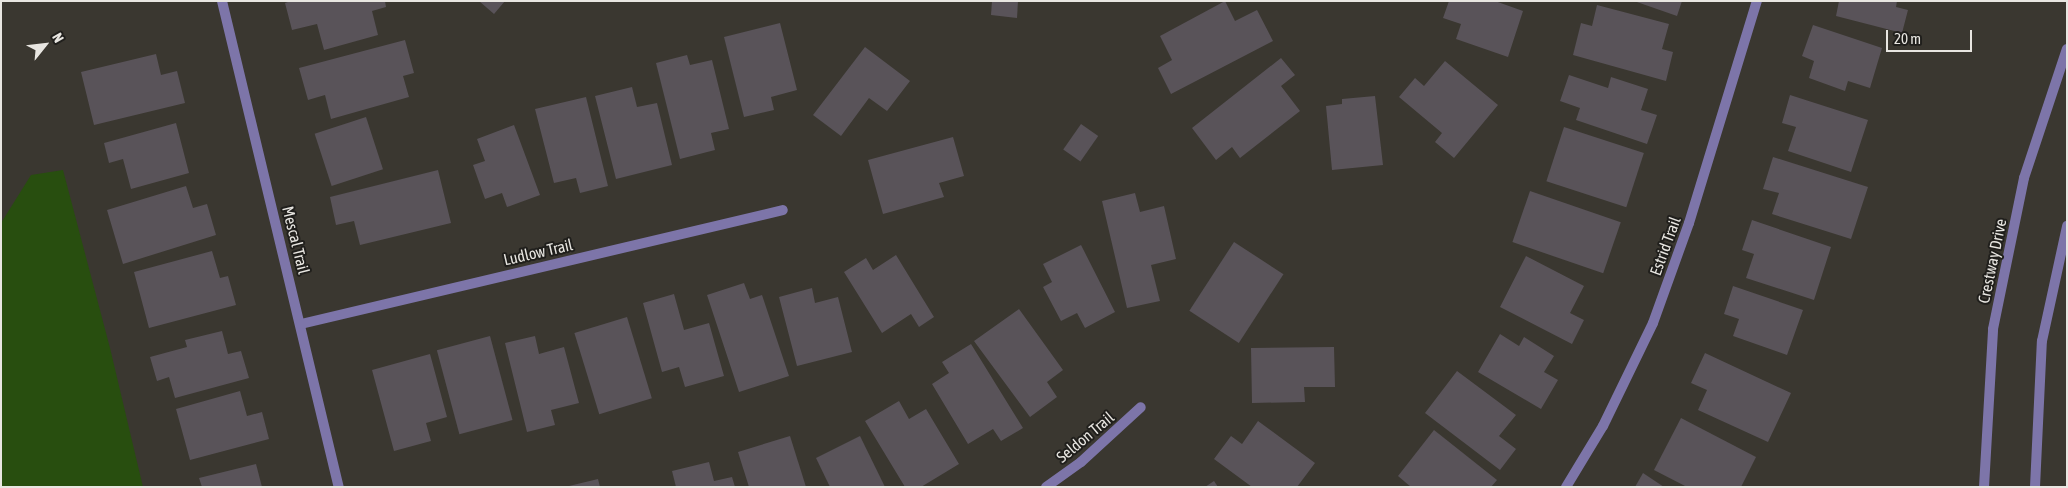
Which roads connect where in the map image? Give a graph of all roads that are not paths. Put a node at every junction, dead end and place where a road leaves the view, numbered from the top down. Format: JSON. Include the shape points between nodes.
{"nodes":[{"id":1,"x":222,"y":1,"type":"edge"},
{"id":2,"x":1758,"y":1,"type":"edge"},
{"id":3,"x":2067,"y":49,"type":"edge"},
{"id":4,"x":783,"y":210,"type":"dead end"},
{"id":5,"x":2067,"y":226,"type":"edge"},
{"id":6,"x":300,"y":324,"type":"junction"},
{"id":7,"x":1142,"y":407,"type":"dead end"},
{"id":8,"x":339,"y":487,"type":"edge"},
{"id":9,"x":1046,"y":487,"type":"edge"},
{"id":10,"x":1566,"y":487,"type":"edge"},
{"id":11,"x":1984,"y":487,"type":"edge"},
{"id":12,"x":2035,"y":487,"type":"edge"}],
"edges":[{"from":1,"to":6,"type":"street","name":"Mescal Trail"},
{"from":2,"to":10,"type":"street","name":"Estrid Trail","via":[[1689,223],[1653,323],[1603,426]]},
{"from":3,"to":11,"type":"street","name":"Crestway Drive","via":[[2024,178],[1993,328]]},
{"from":4,"to":6,"type":"street","name":"Ludlow Trail"},
{"from":5,"to":12,"type":"street","via":[[2042,341]]},
{"from":6,"to":8,"type":"street","name":"Mescal Trail"},
{"from":7,"to":9,"type":"street","name":"Seldon Trail","via":[[1082,462]]}]}
